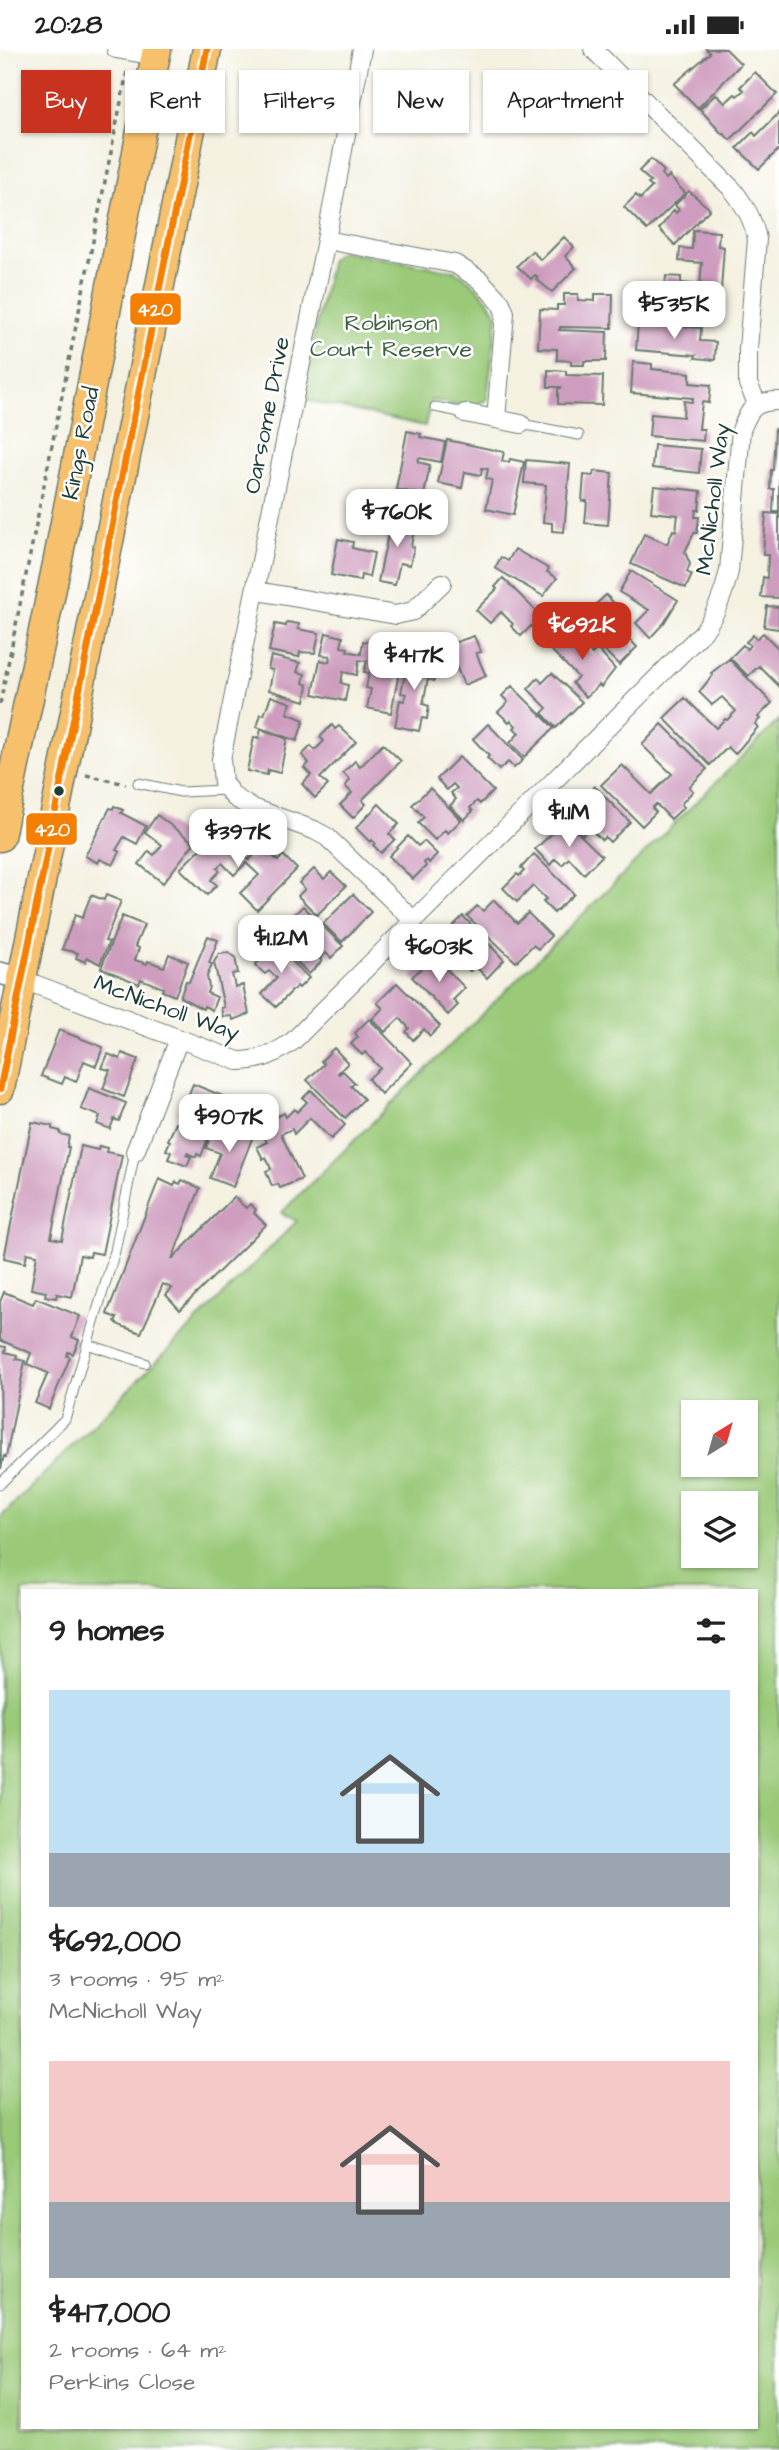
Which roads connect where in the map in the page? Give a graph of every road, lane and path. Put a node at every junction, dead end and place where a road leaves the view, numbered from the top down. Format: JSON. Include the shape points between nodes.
{"nodes":[{"id":1,"x":207,"y":49,"type":"edge"},
{"id":2,"x":362,"y":49,"type":"edge"},
{"id":3,"x":593,"y":49,"type":"edge"},
{"id":4,"x":140,"y":52,"type":"edge"},
{"id":5,"x":326,"y":240,"type":"junction"},
{"id":6,"x":779,"y":401,"type":"edge"},
{"id":7,"x":757,"y":403,"type":"junction"},
{"id":8,"x":435,"y":407,"type":"dead end"},
{"id":9,"x":466,"y":413,"type":"joint"},
{"id":10,"x":496,"y":419,"type":"junction"},
{"id":11,"x":521,"y":424,"type":"joint"},
{"id":12,"x":579,"y":435,"type":"dead end"},
{"id":13,"x":442,"y":583,"type":"dead end"},
{"id":14,"x":257,"y":591,"type":"junction"},
{"id":15,"x":0,"y":704,"type":"edge"},
{"id":16,"x":63,"y":768,"type":"junction"},
{"id":17,"x":138,"y":783,"type":"joint"},
{"id":18,"x":226,"y":790,"type":"junction"},
{"id":19,"x":0,"y":837,"type":"edge"},
{"id":20,"x":414,"y":921,"type":"junction"},
{"id":21,"x":10,"y":976,"type":"edge"},
{"id":22,"x":178,"y":1039,"type":"junction"},
{"id":23,"x":0,"y":1090,"type":"edge"},
{"id":24,"x":135,"y":1152,"type":"joint"},
{"id":25,"x":88,"y":1344,"type":"junction"},
{"id":26,"x":145,"y":1363,"type":"dead end"},
{"id":27,"x":0,"y":1484,"type":"edge"}],
"edges":[{"from":1,"to":16,"type":"main road","name":"Kings Road"},
{"from":2,"to":5,"type":"street","name":"Oarsome Drive"},
{"from":3,"to":7,"type":"street","via":[[733,190],[753,221],[757,239],[748,384]]},
{"from":4,"to":15,"type":"path"},
{"from":4,"to":19,"type":"main road","name":"Kings Road","via":[[59,551]]},
{"from":5,"to":10,"type":"street","via":[[454,264],[480,280],[505,313]]},
{"from":5,"to":14,"type":"street","name":"Oarsome Drive"},
{"from":6,"to":7,"type":"street","name":"McNicholl Way"},
{"from":7,"to":20,"type":"street","name":"McNicholl Way","via":[[741,430],[729,571],[715,614],[703,632]]},
{"from":8,"to":9,"type":"lane"},
{"from":9,"to":10,"type":"street"},
{"from":10,"to":11,"type":"street"},
{"from":11,"to":12,"type":"lane"},
{"from":13,"to":14,"type":"street","via":[[413,611],[396,615]]},
{"from":14,"to":18,"type":"street","name":"Oarsome Drive","via":[[221,759]]},
{"from":16,"to":17,"type":"path","via":[[125,784]]},
{"from":16,"to":21,"type":"main road","name":"Kings Road"},
{"from":17,"to":18,"type":"lane","via":[[181,792]]},
{"from":18,"to":20,"type":"street","via":[[250,807],[327,837]]},
{"from":20,"to":22,"type":"street","name":"McNicholl Way","via":[[293,1041],[267,1058],[238,1061]]},
{"from":21,"to":22,"type":"street","name":"McNicholl Way"},
{"from":21,"to":23,"type":"main road","name":"Kings Road"},
{"from":22,"to":24,"type":"street"},
{"from":24,"to":25,"type":"lane","via":[[115,1251]]},
{"from":25,"to":26,"type":"lane"},
{"from":25,"to":27,"type":"lane","via":[[65,1419]]}]}
